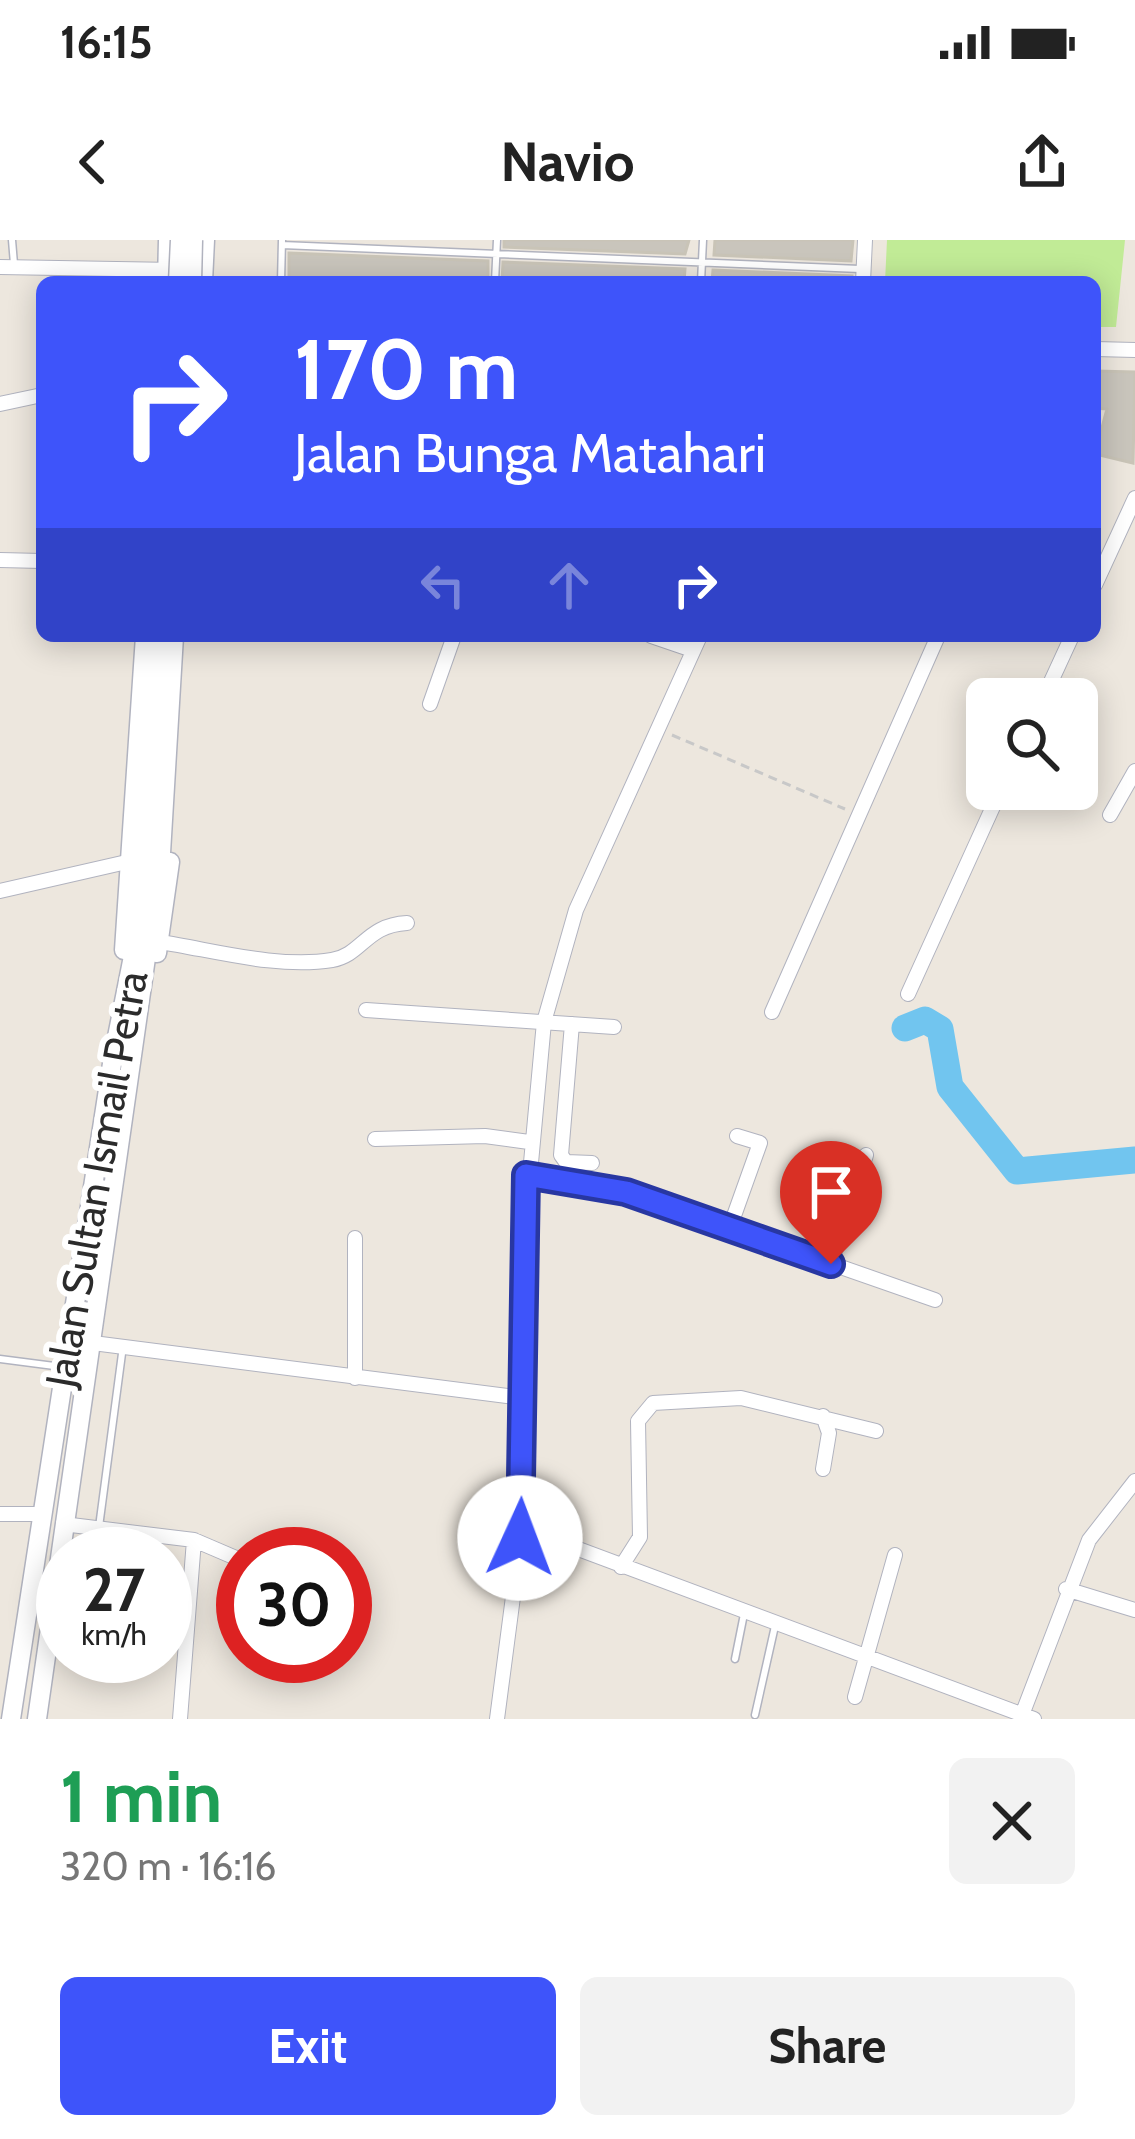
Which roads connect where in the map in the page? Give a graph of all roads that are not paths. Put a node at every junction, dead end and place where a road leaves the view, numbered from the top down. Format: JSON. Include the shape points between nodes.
{"nodes":[{"id":1,"x":13,"y":240,"type":"edge"},
{"id":2,"x":168,"y":240,"type":"edge"},
{"id":3,"x":180,"y":240,"type":"edge"},
{"id":4,"x":193,"y":240,"type":"edge"},
{"id":5,"x":205,"y":240,"type":"edge"},
{"id":6,"x":496,"y":240,"type":"edge"},
{"id":7,"x":704,"y":240,"type":"edge"},
{"id":8,"x":865,"y":240,"type":"edge"},
{"id":9,"x":282,"y":242,"type":"edge"},
{"id":10,"x":496,"y":252,"type":"junction"},
{"id":11,"x":702,"y":259,"type":"junction"},
{"id":12,"x":7,"y":268,"type":"edge"},
{"id":13,"x":864,"y":275,"type":"edge"},
{"id":14,"x":75,"y":276,"type":"edge"},
{"id":15,"x":171,"y":276,"type":"edge"},
{"id":16,"x":171,"y":276,"type":"edge"},
{"id":17,"x":200,"y":276,"type":"edge"},
{"id":18,"x":200,"y":276,"type":"edge"},
{"id":19,"x":281,"y":276,"type":"edge"},
{"id":20,"x":495,"y":276,"type":"edge"},
{"id":21,"x":701,"y":276,"type":"edge"},
{"id":22,"x":1101,"y":349,"type":"edge"},
{"id":23,"x":1135,"y":350,"type":"edge"},
{"id":24,"x":36,"y":396,"type":"edge"},
{"id":25,"x":0,"y":404,"type":"edge"},
{"id":26,"x":1135,"y":498,"type":"edge"},
{"id":27,"x":0,"y":560,"type":"edge"},
{"id":28,"x":36,"y":561,"type":"edge"},
{"id":29,"x":1101,"y":572,"type":"edge"},
{"id":30,"x":145,"y":642,"type":"edge"},
{"id":31,"x":159,"y":642,"type":"edge"},
{"id":32,"x":173,"y":642,"type":"edge"},
{"id":33,"x":184,"y":642,"type":"edge"},
{"id":34,"x":452,"y":642,"type":"edge"},
{"id":35,"x":935,"y":642,"type":"edge"},
{"id":36,"x":1069,"y":642,"type":"edge"},
{"id":37,"x":696,"y":643,"type":"edge"},
{"id":38,"x":1052,"y":678,"type":"edge"},
{"id":39,"x":430,"y":704,"type":"dead end"},
{"id":40,"x":1135,"y":771,"type":"edge"},
{"id":41,"x":991,"y":810,"type":"edge"},
{"id":42,"x":1110,"y":814,"type":"dead end"},
{"id":43,"x":146,"y":856,"type":"junction"},
{"id":44,"x":0,"y":891,"type":"edge"},
{"id":45,"x":407,"y":923,"type":"dead end"},
{"id":46,"x":160,"y":942,"type":"junction"},
{"id":47,"x":908,"y":994,"type":"dead end"},
{"id":48,"x":366,"y":1010,"type":"dead end"},
{"id":49,"x":772,"y":1012,"type":"dead end"},
{"id":50,"x":544,"y":1022,"type":"junction"},
{"id":51,"x":572,"y":1024,"type":"junction"},
{"id":52,"x":614,"y":1028,"type":"dead end"},
{"id":53,"x":134,"y":1042,"type":"junction"},
{"id":54,"x":536,"y":1089,"type":"junction"},
{"id":55,"x":565,"y":1090,"type":"junction"},
{"id":56,"x":737,"y":1136,"type":"dead end"},
{"id":57,"x":374,"y":1138,"type":"dead end"},
{"id":58,"x":529,"y":1142,"type":"junction"},
{"id":59,"x":866,"y":1155,"type":"dead end"},
{"id":60,"x":592,"y":1163,"type":"dead end"},
{"id":61,"x":526,"y":1175,"type":"junction"},
{"id":62,"x":730,"y":1227,"type":"junction"},
{"id":63,"x":355,"y":1238,"type":"dead end"},
{"id":64,"x":831,"y":1264,"type":"junction"},
{"id":65,"x":935,"y":1300,"type":"dead end"},
{"id":66,"x":93,"y":1342,"type":"junction"},
{"id":67,"x":123,"y":1346,"type":"junction"},
{"id":68,"x":0,"y":1359,"type":"edge"},
{"id":69,"x":63,"y":1368,"type":"junction"},
{"id":70,"x":355,"y":1378,"type":"junction"},
{"id":71,"x":523,"y":1398,"type":"junction"},
{"id":72,"x":823,"y":1416,"type":"junction"},
{"id":73,"x":876,"y":1431,"type":"dead end"},
{"id":74,"x":823,"y":1469,"type":"dead end"},
{"id":75,"x":1135,"y":1481,"type":"edge"},
{"id":76,"x":0,"y":1514,"type":"edge"},
{"id":77,"x":40,"y":1514,"type":"junction"},
{"id":78,"x":63,"y":1524,"type":"junction"},
{"id":79,"x":99,"y":1527,"type":"joint"},
{"id":80,"x":522,"y":1528,"type":"junction"},
{"id":81,"x":194,"y":1540,"type":"joint"},
{"id":82,"x":216,"y":1549,"type":"edge"},
{"id":83,"x":895,"y":1555,"type":"dead end"},
{"id":84,"x":621,"y":1567,"type":"junction"},
{"id":85,"x":1066,"y":1589,"type":"junction"},
{"id":86,"x":1135,"y":1610,"type":"edge"},
{"id":87,"x":744,"y":1614,"type":"junction"},
{"id":88,"x":775,"y":1626,"type":"junction"},
{"id":89,"x":862,"y":1656,"type":"junction"},
{"id":90,"x":735,"y":1659,"type":"dead end"},
{"id":91,"x":855,"y":1696,"type":"dead end"},
{"id":92,"x":755,"y":1715,"type":"dead end"},
{"id":93,"x":1028,"y":1717,"type":"edge"},
{"id":94,"x":11,"y":1719,"type":"edge"},
{"id":95,"x":37,"y":1719,"type":"edge"},
{"id":96,"x":180,"y":1719,"type":"edge"},
{"id":97,"x":497,"y":1719,"type":"edge"}],
"edges":[{"from":1,"to":12,"type":"lane"},
{"from":2,"to":15,"type":"main road"},
{"from":3,"to":16,"type":"main road","bridge":true},
{"from":4,"to":17,"type":"main road","bridge":true},
{"from":5,"to":18,"type":"main road"},
{"from":6,"to":10,"type":"lane"},
{"from":7,"to":11,"type":"lane"},
{"from":8,"to":13,"type":"street"},
{"from":9,"to":10,"type":"lane"},
{"from":9,"to":19,"type":"lane"},
{"from":10,"to":11,"type":"lane"},
{"from":10,"to":20,"type":"lane"},
{"from":11,"to":13,"type":"lane"},
{"from":11,"to":21,"type":"lane"},
{"from":12,"to":14,"type":"street"},
{"from":22,"to":23,"type":"street"},
{"from":24,"to":25,"type":"street"},
{"from":26,"to":29,"type":"street"},
{"from":27,"to":28,"type":"street"},
{"from":30,"to":43,"type":"main road"},
{"from":31,"to":43,"type":"main road","name":"Jalan Sultan Ismail Petra"},
{"from":32,"to":43,"type":"main road","name":"Jalan Sultan Ismail Petra"},
{"from":33,"to":46,"type":"main road"},
{"from":34,"to":39,"type":"street"},
{"from":35,"to":49,"type":"street"},
{"from":36,"to":38,"type":"street"},
{"from":37,"to":50,"type":"street","via":[[576,910]]},
{"from":40,"to":42,"type":"street"},
{"from":41,"to":47,"type":"street"},
{"from":43,"to":44,"type":"street"},
{"from":43,"to":53,"type":"main road","name":"Jalan Sultan Ismail Petra"},
{"from":43,"to":69,"type":"main road","name":"Jalan Sultan Ismail Petra"},
{"from":45,"to":46,"type":"street","via":[[379,927],[328,961]]},
{"from":46,"to":53,"type":"main road"},
{"from":48,"to":50,"type":"street"},
{"from":50,"to":51,"type":"street"},
{"from":50,"to":54,"type":"street"},
{"from":51,"to":52,"type":"street"},
{"from":51,"to":55,"type":"street"},
{"from":53,"to":66,"type":"main road","name":"Jalan Sultan Ismail Petra"},
{"from":54,"to":55,"type":"street"},
{"from":54,"to":58,"type":"street"},
{"from":55,"to":60,"type":"street","via":[[561,1155]]},
{"from":56,"to":62,"type":"street","via":[[760,1143]]},
{"from":57,"to":58,"type":"street"},
{"from":58,"to":61,"type":"street"},
{"from":59,"to":64,"type":"street"},
{"from":61,"to":62,"type":"street","via":[[626,1192]]},
{"from":61,"to":71,"type":"street"},
{"from":62,"to":64,"type":"street"},
{"from":63,"to":70,"type":"street"},
{"from":64,"to":65,"type":"street"},
{"from":66,"to":67,"type":"street"},
{"from":66,"to":78,"type":"main road","name":"Jalan Sultan Ismail Petra"},
{"from":67,"to":70,"type":"street"},
{"from":67,"to":79,"type":"lane"},
{"from":68,"to":69,"type":"lane"},
{"from":69,"to":77,"type":"main road","name":"Jalan Sultan Ismail Petra"},
{"from":70,"to":71,"type":"street"},
{"from":71,"to":80,"type":"street"},
{"from":72,"to":73,"type":"street"},
{"from":72,"to":74,"type":"street","via":[[830,1433]]},
{"from":72,"to":84,"type":"street","via":[[740,1398],[653,1403],[638,1421],[640,1537]]},
{"from":75,"to":85,"type":"street","via":[[1089,1540]]},
{"from":76,"to":77,"type":"street"},
{"from":77,"to":94,"type":"main road","name":"Jalan Sultan Ismail Petra"},
{"from":78,"to":79,"type":"street"},
{"from":78,"to":95,"type":"main road","name":"Jalan Sultan Ismail Petra"},
{"from":80,"to":84,"type":"street"},
{"from":80,"to":97,"type":"street"},
{"from":81,"to":82,"type":"street"},
{"from":81,"to":96,"type":"street"},
{"from":83,"to":89,"type":"street"},
{"from":84,"to":87,"type":"street"},
{"from":85,"to":86,"type":"street"},
{"from":85,"to":93,"type":"street"},
{"from":87,"to":88,"type":"street"},
{"from":87,"to":90,"type":"lane"},
{"from":88,"to":89,"type":"street"},
{"from":88,"to":92,"type":"lane"},
{"from":89,"to":91,"type":"street"},
{"from":89,"to":93,"type":"street"}]}
